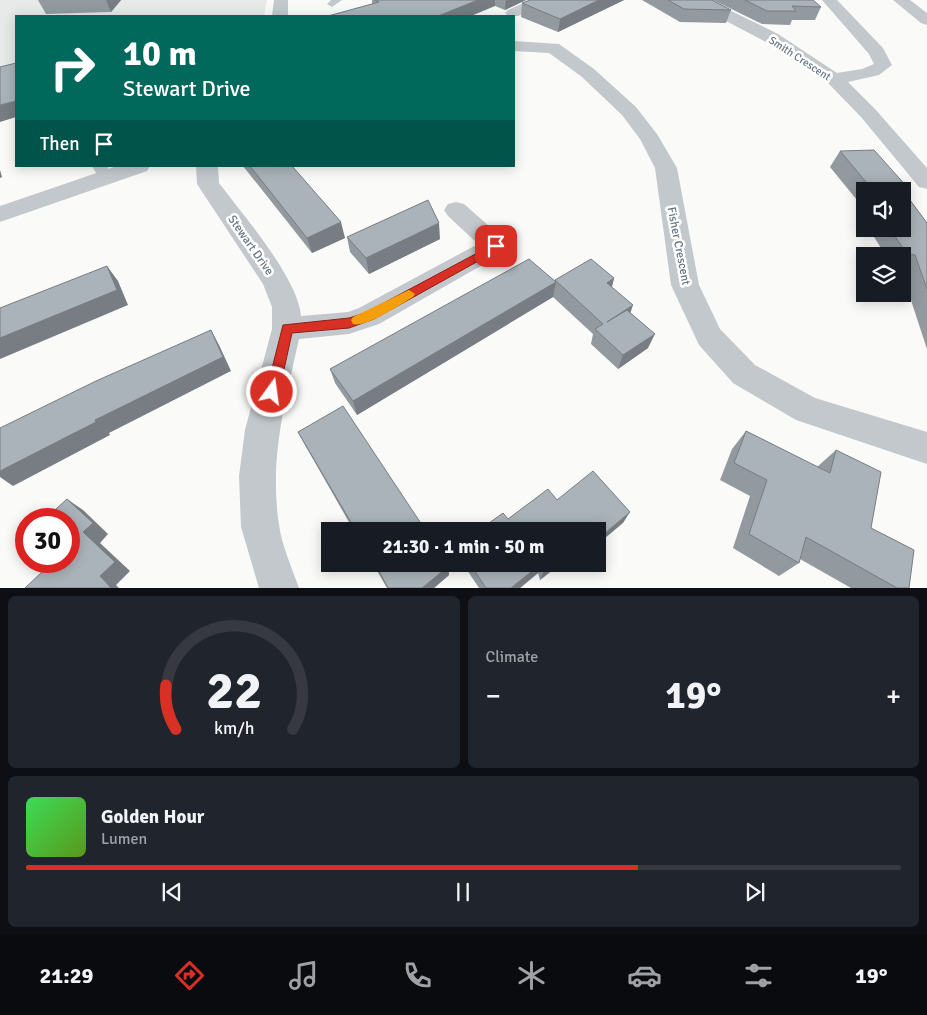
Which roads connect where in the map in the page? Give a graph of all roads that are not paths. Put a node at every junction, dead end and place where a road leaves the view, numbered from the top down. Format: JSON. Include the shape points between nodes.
{"nodes":[{"id":1,"x":281,"y":0,"type":"edge"},
{"id":2,"x":542,"y":0,"type":"edge"},
{"id":3,"x":697,"y":0,"type":"edge"},
{"id":4,"x":829,"y":0,"type":"edge"},
{"id":5,"x":900,"y":0,"type":"edge"},
{"id":6,"x":513,"y":14,"type":"dead end"},
{"id":7,"x":280,"y":15,"type":"edge"},
{"id":8,"x":927,"y":20,"type":"edge"},
{"id":9,"x":515,"y":46,"type":"edge"},
{"id":10,"x":834,"y":80,"type":"junction"},
{"id":11,"x":132,"y":167,"type":"edge"},
{"id":12,"x":207,"y":167,"type":"edge"},
{"id":13,"x":102,"y":171,"type":"edge"},
{"id":14,"x":927,"y":182,"type":"edge"},
{"id":15,"x":456,"y":210,"type":"dead end"},
{"id":16,"x":0,"y":214,"type":"edge"},
{"id":17,"x":287,"y":329,"type":"junction"},
{"id":18,"x":927,"y":448,"type":"edge"},
{"id":19,"x":279,"y":588,"type":"edge"}],
"edges":[{"from":1,"to":7,"type":"street"},
{"from":2,"to":6,"type":"street"},
{"from":3,"to":10,"type":"street","name":"Smith Crescent","via":[[772,38]]},
{"from":4,"to":10,"type":"street","via":[[877,52],[883,65],[878,70]]},
{"from":5,"to":8,"type":"street"},
{"from":9,"to":18,"type":"street","name":"Fisher Crescent","via":[[553,48],[588,73],[650,138],[666,168],[685,285],[709,337],[744,374],[807,410]]},
{"from":10,"to":14,"type":"street","name":"Smith Crescent","via":[[868,113]]},
{"from":11,"to":13,"type":"street"},
{"from":12,"to":17,"type":"street","name":"Stewart Drive","via":[[208,184],[276,281],[286,307]]},
{"from":13,"to":16,"type":"street"},
{"from":15,"to":17,"type":"street","via":[[496,246],[369,316],[349,323]]},
{"from":17,"to":19,"type":"street","name":"Stewart Drive","via":[[262,430],[257,476],[260,527]]}]}
